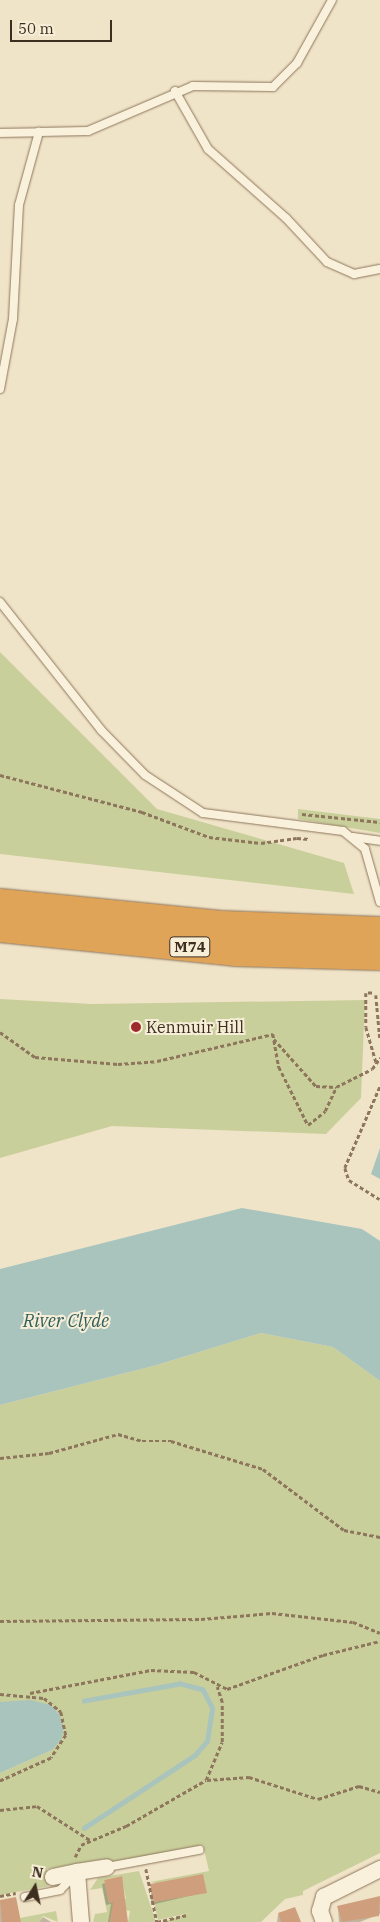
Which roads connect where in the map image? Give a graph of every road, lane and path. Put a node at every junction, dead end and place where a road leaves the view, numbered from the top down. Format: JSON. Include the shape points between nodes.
{"nodes":[{"id":1,"x":332,"y":0,"type":"edge"},
{"id":2,"x":175,"y":91,"type":"junction"},
{"id":3,"x":39,"y":132,"type":"junction"},
{"id":4,"x":0,"y":133,"type":"edge"},
{"id":5,"x":380,"y":268,"type":"edge"},
{"id":6,"x":0,"y":389,"type":"edge"},
{"id":7,"x":0,"y":602,"type":"edge"},
{"id":8,"x":0,"y":775,"type":"edge"},
{"id":9,"x":380,"y":822,"type":"edge"},
{"id":10,"x":298,"y":823,"type":"junction"},
{"id":11,"x":354,"y":837,"type":"junction"},
{"id":12,"x":297,"y":838,"type":"junction"},
{"id":13,"x":316,"y":839,"type":"dead end"},
{"id":14,"x":380,"y":841,"type":"edge"},
{"id":15,"x":380,"y":902,"type":"edge"},
{"id":16,"x":0,"y":903,"type":"edge"},
{"id":17,"x":0,"y":928,"type":"edge"},
{"id":18,"x":380,"y":931,"type":"edge"},
{"id":19,"x":380,"y":956,"type":"edge"},
{"id":20,"x":372,"y":993,"type":"dead end"},
{"id":21,"x":376,"y":995,"type":"dead end"},
{"id":22,"x":0,"y":1032,"type":"edge"},
{"id":23,"x":274,"y":1038,"type":"junction"},
{"id":24,"x":380,"y":1039,"type":"edge"},
{"id":25,"x":380,"y":1058,"type":"edge"},
{"id":26,"x":376,"y":1064,"type":"junction"},
{"id":27,"x":336,"y":1087,"type":"junction"},
{"id":28,"x":380,"y":1087,"type":"edge"},
{"id":29,"x":380,"y":1199,"type":"edge"},
{"id":30,"x":0,"y":1458,"type":"edge"},
{"id":31,"x":380,"y":1537,"type":"edge"},
{"id":32,"x":0,"y":1621,"type":"edge"},
{"id":33,"x":380,"y":1633,"type":"edge"},
{"id":34,"x":380,"y":1641,"type":"edge"},
{"id":35,"x":217,"y":1687,"type":"junction"},
{"id":36,"x":30,"y":1693,"type":"junction"},
{"id":37,"x":0,"y":1694,"type":"edge"},
{"id":38,"x":206,"y":1780,"type":"junction"},
{"id":39,"x":0,"y":1781,"type":"edge"},
{"id":40,"x":380,"y":1792,"type":"edge"},
{"id":41,"x":0,"y":1810,"type":"edge"},
{"id":42,"x":90,"y":1840,"type":"junction"},
{"id":43,"x":199,"y":1850,"type":"dead end"},
{"id":44,"x":145,"y":1860,"type":"junction"},
{"id":45,"x":107,"y":1867,"type":"joint"},
{"id":46,"x":76,"y":1868,"type":"junction"},
{"id":47,"x":380,"y":1869,"type":"edge"},
{"id":48,"x":54,"y":1877,"type":"dead end"},
{"id":49,"x":0,"y":1896,"type":"edge"},
{"id":50,"x":25,"y":1897,"type":"joint"},
{"id":51,"x":188,"y":1914,"type":"dead end"},
{"id":52,"x":81,"y":1922,"type":"edge"},
{"id":53,"x":157,"y":1922,"type":"edge"},
{"id":54,"x":324,"y":1922,"type":"edge"}],
"edges":[{"from":1,"to":2,"type":"lane","via":[[297,63],[273,87],[193,86]]},
{"from":2,"to":3,"type":"lane","via":[[88,131]]},
{"from":2,"to":5,"type":"lane","via":[[208,149],[327,262],[354,274]]},
{"from":3,"to":4,"type":"lane"},
{"from":3,"to":6,"type":"lane","via":[[19,205],[13,319]]},
{"from":7,"to":10,"type":"lane","via":[[100,730],[145,775],[179,801],[220,817]]},
{"from":8,"to":12,"type":"path","via":[[142,812],[209,837],[260,843]]},
{"from":9,"to":10,"type":"path","via":[[298,814]]},
{"from":10,"to":11,"type":"lane","via":[[328,827]]},
{"from":10,"to":12,"type":"path"},
{"from":11,"to":14,"type":"lane"},
{"from":11,"to":15,"type":"lane","via":[[365,849]]},
{"from":12,"to":13,"type":"path"},
{"from":16,"to":18,"type":"highway","number":"M74","via":[[221,925]]},
{"from":17,"to":19,"type":"highway","number":"M74","via":[[236,952]]},
{"from":20,"to":26,"type":"path","via":[[366,993],[366,1026]]},
{"from":21,"to":24,"type":"path"},
{"from":22,"to":23,"type":"path","via":[[35,1057],[118,1064],[157,1061],[264,1034]]},
{"from":23,"to":27,"type":"path","via":[[316,1086]]},
{"from":23,"to":27,"type":"path","via":[[279,1067],[308,1125],[325,1111]]},
{"from":25,"to":26,"type":"path"},
{"from":26,"to":27,"type":"path"},
{"from":28,"to":29,"type":"path","via":[[345,1168],[349,1180]]},
{"from":30,"to":31,"type":"path","via":[[49,1453],[118,1434],[142,1441],[171,1441],[263,1469],[344,1530]]},
{"from":32,"to":33,"type":"path","via":[[201,1619],[272,1613],[353,1622]]},
{"from":34,"to":35,"type":"path","via":[[322,1654],[227,1689]]},
{"from":35,"to":36,"type":"path","via":[[194,1672],[151,1670]]},
{"from":35,"to":38,"type":"path","via":[[222,1702],[222,1742]]},
{"from":36,"to":37,"type":"path"},
{"from":36,"to":39,"type":"path","via":[[61,1712],[66,1735],[62,1746],[51,1758]]},
{"from":38,"to":40,"type":"path","via":[[249,1777],[318,1799],[359,1786]]},
{"from":38,"to":42,"type":"path","via":[[126,1826]]},
{"from":41,"to":42,"type":"path","via":[[37,1806]]},
{"from":42,"to":46,"type":"path","via":[[77,1849]]},
{"from":43,"to":44,"type":"lane"},
{"from":44,"to":45,"type":"lane"},
{"from":44,"to":53,"type":"path"},
{"from":45,"to":46,"type":"street"},
{"from":46,"to":48,"type":"street"},
{"from":46,"to":50,"type":"lane","via":[[60,1890]]},
{"from":46,"to":52,"type":"street"},
{"from":47,"to":54,"type":"street","via":[[324,1897],[320,1911]]},
{"from":49,"to":50,"type":"path","via":[[20,1892]]},
{"from":51,"to":53,"type":"path"}]}
